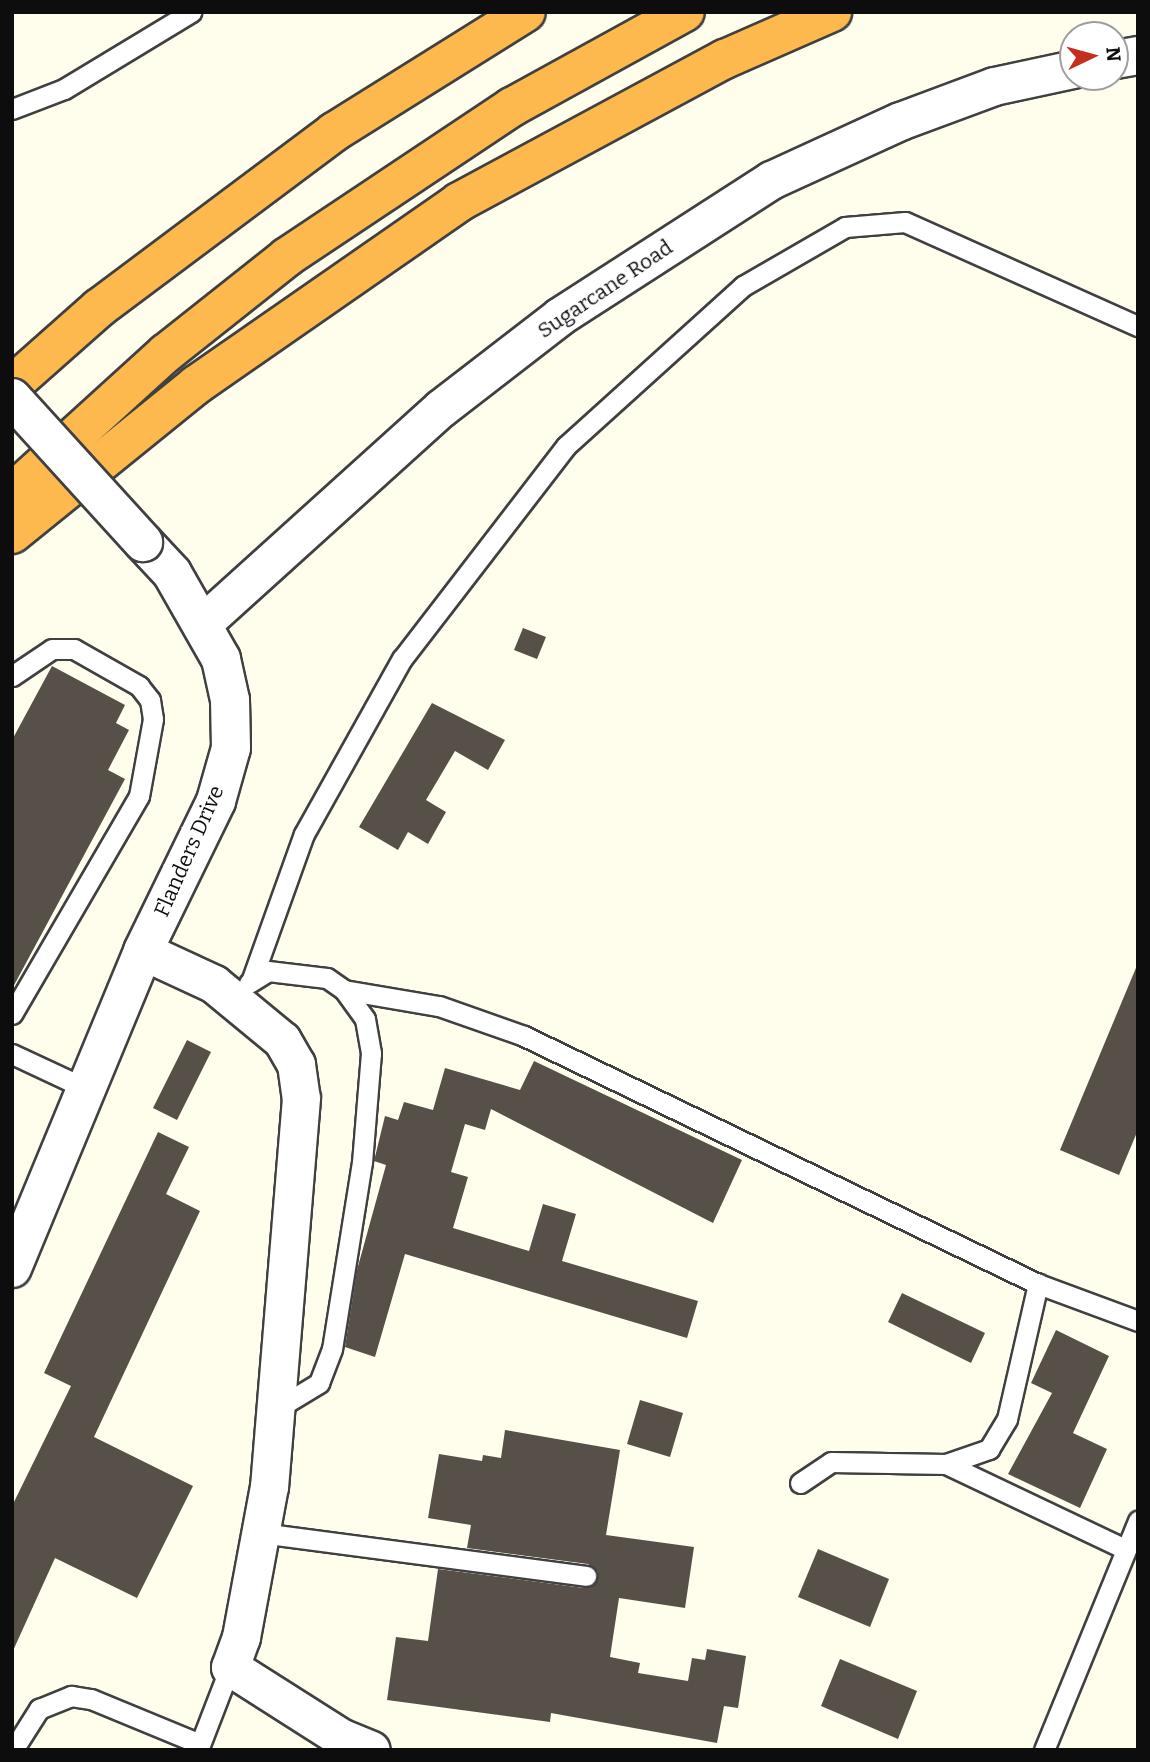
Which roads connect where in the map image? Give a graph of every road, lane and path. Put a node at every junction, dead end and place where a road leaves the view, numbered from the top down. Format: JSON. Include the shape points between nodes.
{"nodes":[{"id":1,"x":191,"y":12,"type":"edge"},
{"id":2,"x":526,"y":12,"type":"edge"},
{"id":3,"x":685,"y":12,"type":"edge"},
{"id":4,"x":832,"y":12,"type":"edge"},
{"id":5,"x":1059,"y":72,"type":"edge"},
{"id":6,"x":12,"y":109,"type":"edge"},
{"id":7,"x":1138,"y":326,"type":"edge"},
{"id":8,"x":12,"y":385,"type":"edge"},
{"id":9,"x":12,"y":398,"type":"edge"},
{"id":10,"x":12,"y":493,"type":"edge"},
{"id":11,"x":12,"y":534,"type":"edge"},
{"id":12,"x":204,"y":622,"type":"junction"},
{"id":13,"x":12,"y":676,"type":"edge"},
{"id":14,"x":143,"y":951,"type":"junction"},
{"id":15,"x":243,"y":990,"type":"junction"},
{"id":16,"x":344,"y":990,"type":"junction"},
{"id":17,"x":12,"y":1014,"type":"edge"},
{"id":18,"x":12,"y":1054,"type":"edge"},
{"id":19,"x":87,"y":1089,"type":"junction"},
{"id":20,"x":12,"y":1268,"type":"edge"},
{"id":21,"x":1038,"y":1284,"type":"junction"},
{"id":22,"x":1138,"y":1321,"type":"edge"},
{"id":23,"x":276,"y":1409,"type":"junction"},
{"id":24,"x":946,"y":1464,"type":"junction"},
{"id":25,"x":800,"y":1483,"type":"dead end"},
{"id":26,"x":1138,"y":1521,"type":"edge"},
{"id":27,"x":261,"y":1533,"type":"junction"},
{"id":28,"x":1125,"y":1549,"type":"junction"},
{"id":29,"x":586,"y":1576,"type":"dead end"},
{"id":30,"x":230,"y":1667,"type":"junction"},
{"id":31,"x":199,"y":1747,"type":"edge"},
{"id":32,"x":362,"y":1748,"type":"edge"},
{"id":33,"x":13,"y":1750,"type":"edge"},
{"id":34,"x":1044,"y":1750,"type":"edge"}],
"edges":[{"from":1,"to":6,"type":"lane","via":[[64,89]]},
{"from":2,"to":8,"type":"highway","via":[[334,132],[99,308]]},
{"from":3,"to":10,"type":"highway","via":[[512,107],[287,257],[166,353]]},
{"from":4,"to":11,"type":"highway","via":[[725,59],[458,202],[197,385]]},
{"from":5,"to":12,"type":"street","name":"Sugarcane Road","via":[[982,90],[771,180],[560,316],[441,408]]},
{"from":7,"to":15,"type":"lane","via":[[905,222],[845,227],[743,286],[566,446],[402,659],[303,834]]},
{"from":9,"to":12,"type":"street","name":"Flanders Drive","bridge":true,"via":[[143,541]]},
{"from":12,"to":14,"type":"street","name":"Flanders Drive","via":[[222,659],[230,700],[231,748],[216,801]]},
{"from":13,"to":17,"type":"lane","via":[[52,649],[74,649],[139,686],[150,700],[153,719],[139,796]]},
{"from":14,"to":15,"type":"street","via":[[214,984]]},
{"from":14,"to":19,"type":"street","name":"Flanders Drive"},
{"from":15,"to":16,"type":"lane","via":[[268,971],[327,978]]},
{"from":15,"to":23,"type":"street","via":[[296,1064],[301,1098]]},
{"from":16,"to":21,"type":"lane","via":[[439,1006],[524,1036]]},
{"from":16,"to":23,"type":"lane","via":[[365,1019],[371,1054],[362,1162],[341,1296],[320,1383]]},
{"from":18,"to":19,"type":"lane"},
{"from":19,"to":20,"type":"street","name":"Flanders Drive"},
{"from":21,"to":22,"type":"lane"},
{"from":21,"to":24,"type":"lane","via":[[1002,1436],[989,1449]]},
{"from":23,"to":27,"type":"street"},
{"from":24,"to":25,"type":"lane","via":[[831,1462]]},
{"from":24,"to":28,"type":"lane"},
{"from":26,"to":28,"type":"lane"},
{"from":27,"to":29,"type":"lane"},
{"from":27,"to":30,"type":"street","via":[[241,1637]]},
{"from":28,"to":34,"type":"lane"},
{"from":30,"to":31,"type":"lane"},
{"from":30,"to":32,"type":"street"},
{"from":31,"to":33,"type":"lane","via":[[91,1699],[71,1696],[39,1709]]}]}
